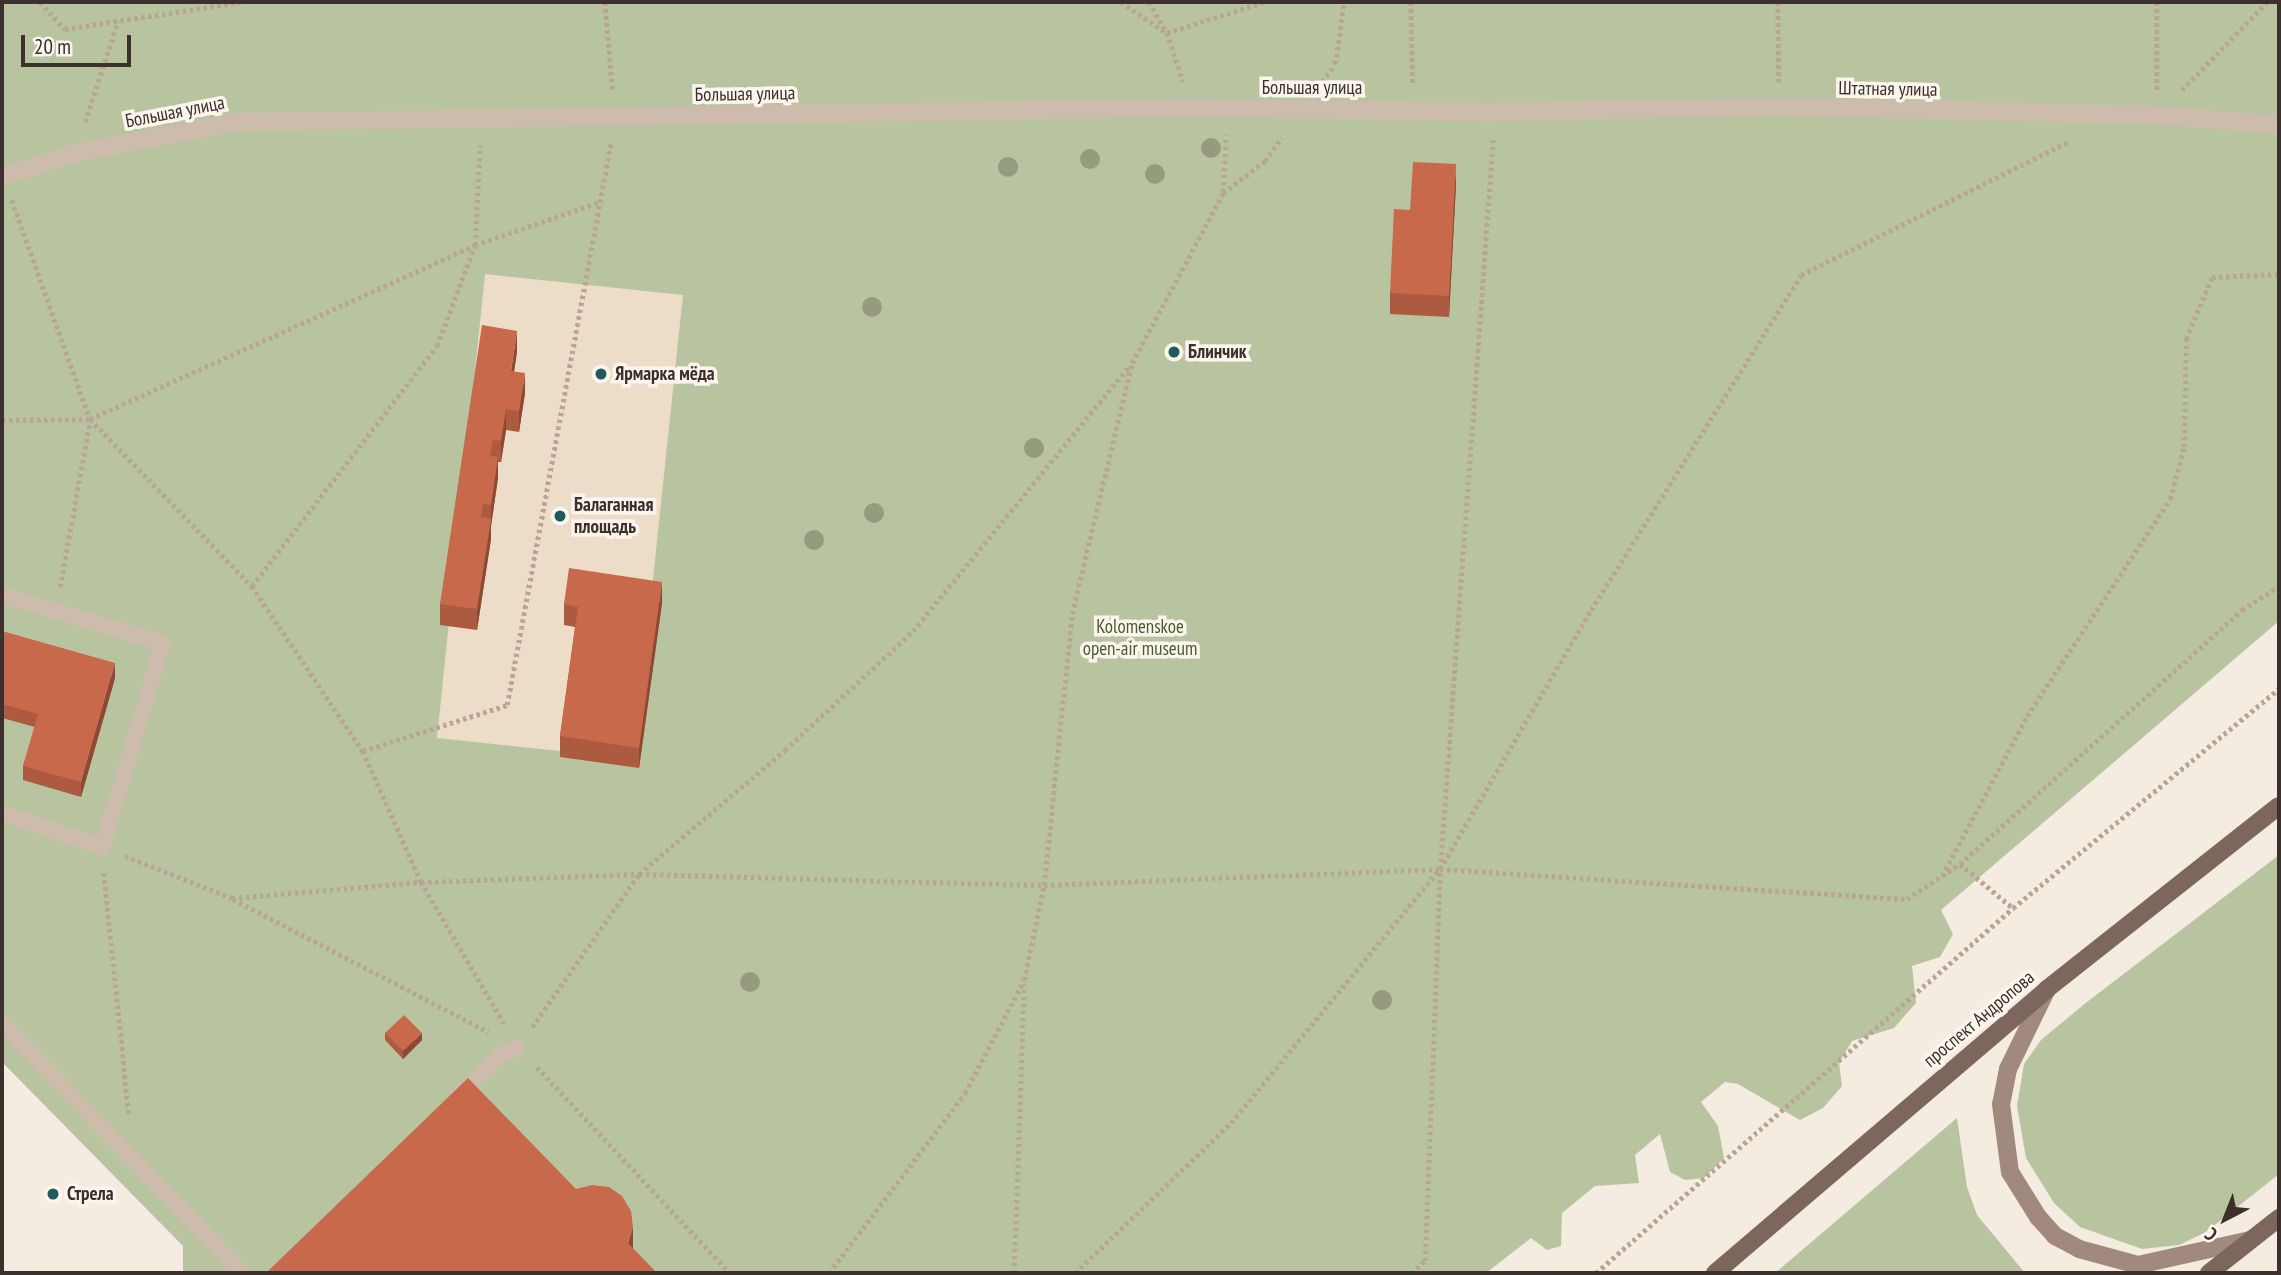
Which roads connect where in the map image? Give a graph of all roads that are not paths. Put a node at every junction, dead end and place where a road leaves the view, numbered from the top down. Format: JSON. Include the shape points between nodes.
{"nodes":[{"id":1,"x":1495,"y":112,"type":"joint"},
{"id":2,"x":2279,"y":125,"type":"edge"},
{"id":3,"x":2,"y":177,"type":"edge"},
{"id":4,"x":2,"y":595,"type":"edge"},
{"id":5,"x":2279,"y":806,"type":"edge"},
{"id":6,"x":2,"y":813,"type":"edge"},
{"id":7,"x":2046,"y":989,"type":"junction"},
{"id":8,"x":2,"y":1023,"type":"edge"},
{"id":9,"x":518,"y":1047,"type":"road end"},
{"id":10,"x":448,"y":1104,"type":"edge"},
{"id":11,"x":2279,"y":1218,"type":"edge"},
{"id":12,"x":2253,"y":1240,"type":"junction"},
{"id":13,"x":243,"y":1273,"type":"edge"},
{"id":14,"x":1715,"y":1273,"type":"edge"},
{"id":15,"x":2209,"y":1273,"type":"edge"}],
"edges":[{"from":1,"to":2,"type":"street","name":"Штатная улица","via":[[1779,107],[2157,115]]},
{"from":1,"to":3,"type":"street","name":"Большая улица","via":[[1192,108],[236,122],[75,153]]},
{"from":4,"to":6,"type":"lane","via":[[163,643],[102,847]]},
{"from":5,"to":7,"type":"main road","name":"проспект Андропова"},
{"from":7,"to":12,"type":"main road","via":[[2008,1069],[2001,1104],[2010,1172],[2038,1217],[2055,1236],[2079,1249],[2138,1265]]},
{"from":7,"to":14,"type":"main road","name":"проспект Андропова"},
{"from":8,"to":13,"type":"lane"},
{"from":9,"to":10,"type":"lane","via":[[498,1057]]},
{"from":11,"to":12,"type":"main road"},
{"from":12,"to":15,"type":"main road"}]}
